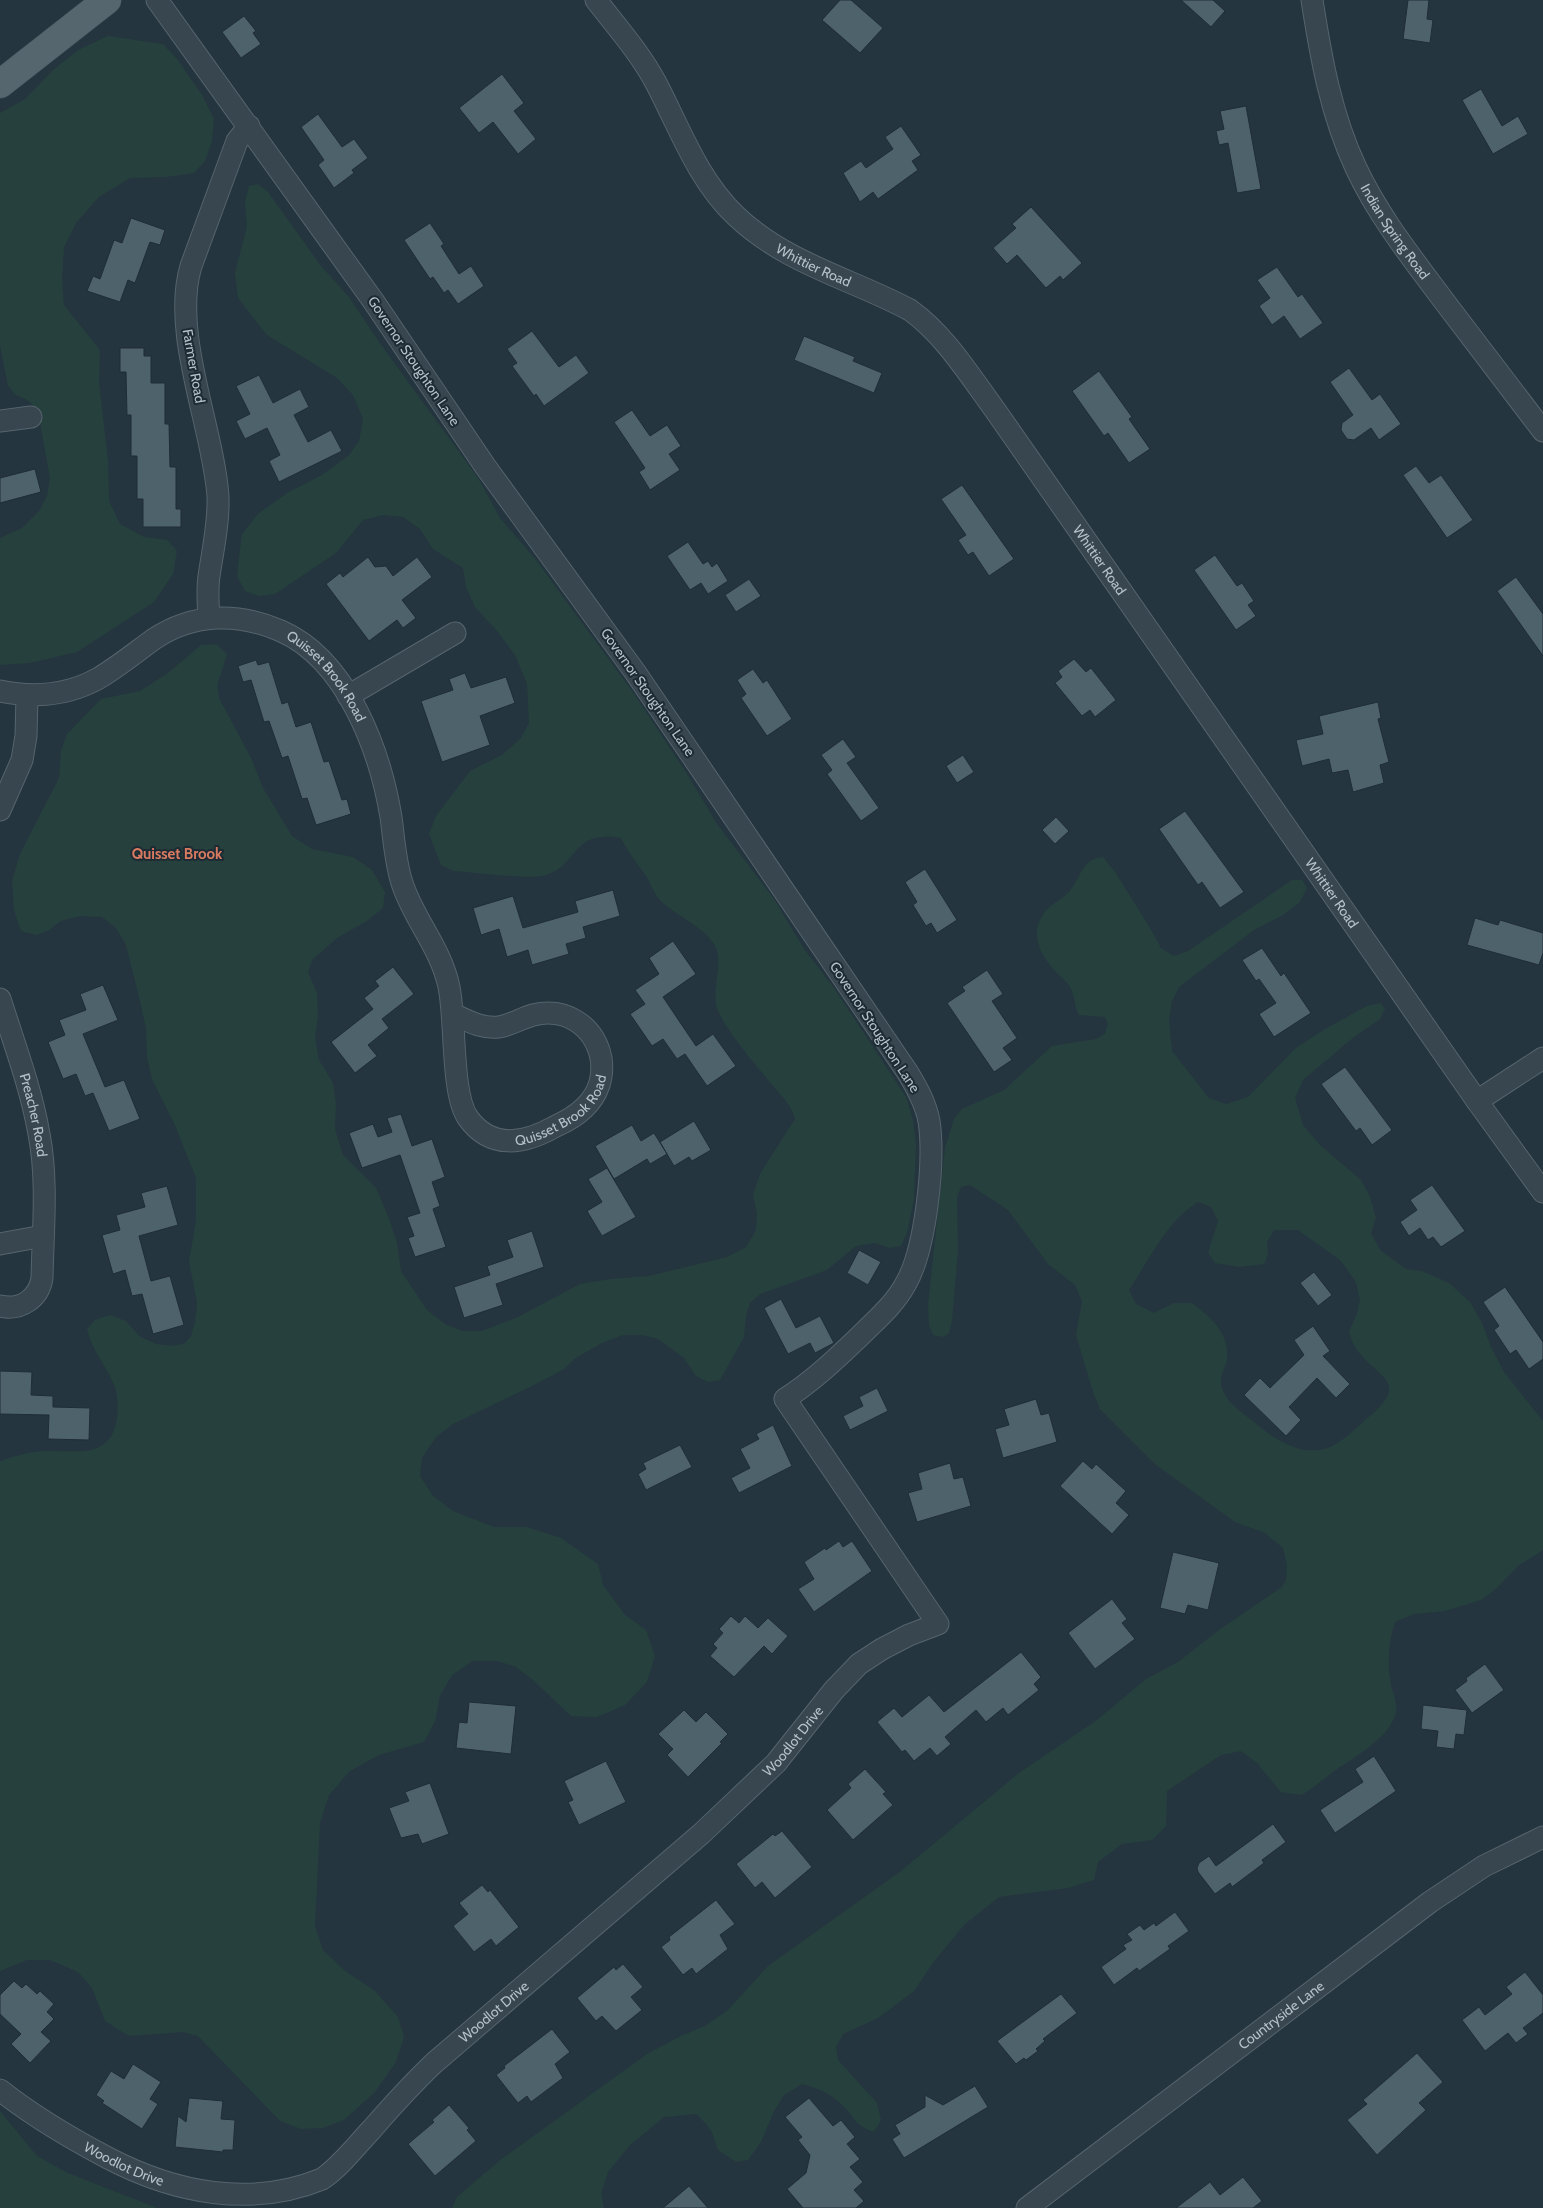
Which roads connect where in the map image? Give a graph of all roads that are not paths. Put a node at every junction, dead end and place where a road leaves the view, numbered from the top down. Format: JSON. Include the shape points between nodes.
{"nodes":[{"id":1,"x":107,"y":0,"type":"edge"},
{"id":2,"x":157,"y":0,"type":"edge"},
{"id":3,"x":596,"y":0,"type":"edge"},
{"id":4,"x":1312,"y":0,"type":"edge"},
{"id":5,"x":0,"y":84,"type":"edge"},
{"id":6,"x":249,"y":126,"type":"junction"},
{"id":7,"x":31,"y":417,"type":"dead end"},
{"id":8,"x":0,"y":421,"type":"edge"},
{"id":9,"x":1543,"y":431,"type":"edge"},
{"id":10,"x":209,"y":618,"type":"junction"},
{"id":11,"x":456,"y":633,"type":"dead end"},
{"id":12,"x":0,"y":690,"type":"edge"},
{"id":13,"x":27,"y":696,"type":"junction"},
{"id":14,"x":348,"y":696,"type":"junction"},
{"id":15,"x":0,"y":810,"type":"edge"},
{"id":16,"x":0,"y":999,"type":"edge"},
{"id":17,"x":453,"y":1014,"type":"junction"},
{"id":18,"x":1543,"y":1058,"type":"edge"},
{"id":19,"x":1477,"y":1101,"type":"junction"},
{"id":20,"x":1543,"y":1192,"type":"edge"},
{"id":21,"x":43,"y":1236,"type":"junction"},
{"id":22,"x":0,"y":1244,"type":"edge"},
{"id":23,"x":0,"y":1306,"type":"edge"},
{"id":24,"x":938,"y":1624,"type":"joint"},
{"id":25,"x":1543,"y":1837,"type":"edge"},
{"id":26,"x":0,"y":2090,"type":"edge"},
{"id":27,"x":1027,"y":2208,"type":"edge"}],
"edges":[{"from":1,"to":5,"type":"main road"},
{"from":2,"to":6,"type":"street","name":"Governor Stoughton Lane"},
{"from":3,"to":19,"type":"street","name":"Whittier Road","via":[[647,68],[691,156],[736,217],[789,254],[910,310],[940,339],[1000,417]]},
{"from":4,"to":9,"type":"street","name":"Indian Spring Road","via":[[1333,107],[1366,188],[1400,244]]},
{"from":6,"to":10,"type":"street","name":"Farmer Road","via":[[237,141],[186,286],[188,335],[218,495],[208,588]]},
{"from":6,"to":24,"type":"street","name":"Governor Stoughton Lane","via":[[634,672],[921,1097],[928,1120],[930,1165],[922,1228],[911,1274],[899,1295],[880,1316],[817,1377],[785,1399]]},
{"from":7,"to":8,"type":"street"},
{"from":10,"to":13,"type":"street","name":"Quisset Brook Road","via":[[169,630],[86,684],[57,693]]},
{"from":10,"to":14,"type":"street","name":"Quisset Brook Road","via":[[251,621],[280,630],[315,653]]},
{"from":11,"to":14,"type":"street"},
{"from":12,"to":13,"type":"street","name":"Quisset Brook Road"},
{"from":13,"to":15,"type":"street","via":[[22,760]]},
{"from":14,"to":17,"type":"street","name":"Quisset Brook Road","via":[[366,730],[378,763],[402,883],[441,958]]},
{"from":16,"to":21,"type":"street","name":"Preacher Road","via":[[40,1134],[44,1183]]},
{"from":17,"to":17,"type":"street","name":"Quisset Brook Road","via":[[471,1023],[490,1027],[500,1027],[543,1013],[573,1018],[588,1031],[598,1048],[601,1078],[595,1095],[581,1111],[540,1135],[509,1142],[490,1136],[473,1124],[463,1109],[458,1088]]},
{"from":18,"to":19,"type":"street"},
{"from":19,"to":20,"type":"street","name":"Whittier Road"},
{"from":21,"to":22,"type":"street"},
{"from":21,"to":23,"type":"street","name":"Preacher Road","via":[[42,1278],[37,1293],[20,1306]]},
{"from":24,"to":26,"type":"street","name":"Woodlot Drive","via":[[909,1635],[859,1664],[760,1779],[694,1841],[434,2063],[337,2167],[305,2189],[278,2198],[245,2203],[219,2202],[186,2194],[75,2141],[35,2117]]},
{"from":25,"to":27,"type":"street","name":"Countryside Lane","via":[[1484,1866],[1430,1902]]}]}
